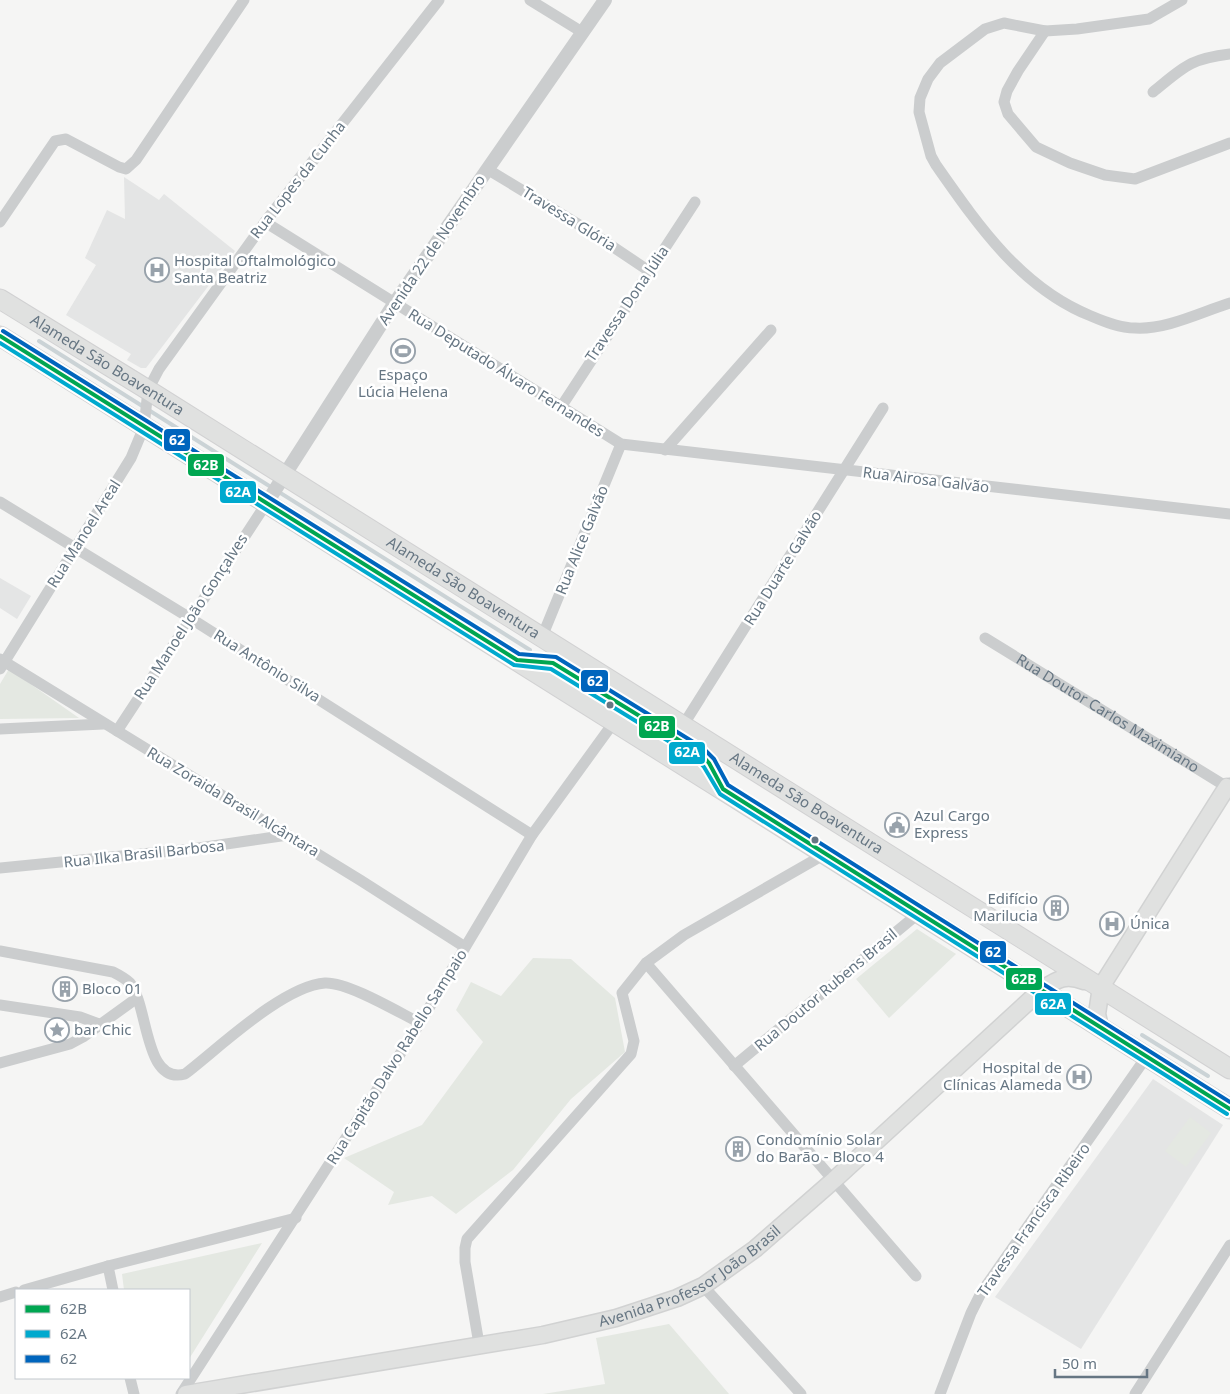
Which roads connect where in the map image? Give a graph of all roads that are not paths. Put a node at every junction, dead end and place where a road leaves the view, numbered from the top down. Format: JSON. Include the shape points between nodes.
{"nodes":[{"id":1,"x":244,"y":0,"type":"edge"},
{"id":2,"x":439,"y":0,"type":"edge"},
{"id":3,"x":530,"y":0,"type":"edge"},
{"id":4,"x":605,"y":0,"type":"edge"},
{"id":5,"x":1182,"y":0,"type":"edge"},
{"id":6,"x":1046,"y":31,"type":"junction"},
{"id":7,"x":582,"y":32,"type":"junction"},
{"id":8,"x":1230,"y":54,"type":"edge"},
{"id":9,"x":1154,"y":92,"type":"dead end"},
{"id":10,"x":1230,"y":143,"type":"edge"},
{"id":11,"x":487,"y":169,"type":"junction"},
{"id":12,"x":695,"y":202,"type":"dead end"},
{"id":13,"x":0,"y":222,"type":"edge"},
{"id":14,"x":265,"y":222,"type":"junction"},
{"id":15,"x":649,"y":271,"type":"junction"},
{"id":16,"x":0,"y":299,"type":"edge"},
{"id":17,"x":1230,"y":303,"type":"edge"},
{"id":18,"x":394,"y":304,"type":"junction"},
{"id":19,"x":770,"y":330,"type":"dead end"},
{"id":20,"x":0,"y":336,"type":"edge"},
{"id":21,"x":148,"y":395,"type":"junction"},
{"id":22,"x":561,"y":407,"type":"junction"},
{"id":23,"x":883,"y":408,"type":"dead end"},
{"id":24,"x":145,"y":422,"type":"junction"},
{"id":25,"x":622,"y":444,"type":"junction"},
{"id":26,"x":665,"y":450,"type":"junction"},
{"id":27,"x":844,"y":470,"type":"junction"},
{"id":28,"x":284,"y":476,"type":"junction"},
{"id":29,"x":0,"y":502,"type":"edge"},
{"id":30,"x":266,"y":504,"type":"junction"},
{"id":31,"x":1230,"y":514,"type":"edge"},
{"id":32,"x":76,"y":548,"type":"junction"},
{"id":33,"x":190,"y":618,"type":"junction"},
{"id":34,"x":542,"y":637,"type":"junction"},
{"id":35,"x":986,"y":638,"type":"dead end"},
{"id":36,"x":2,"y":663,"type":"edge"},
{"id":37,"x":614,"y":722,"type":"junction"},
{"id":38,"x":103,"y":724,"type":"junction"},
{"id":39,"x":0,"y":728,"type":"edge"},
{"id":40,"x":682,"y":728,"type":"junction"},
{"id":41,"x":117,"y":731,"type":"junction"},
{"id":42,"x":1229,"y":786,"type":"edge"},
{"id":43,"x":532,"y":835,"type":"junction"},
{"id":44,"x":288,"y":836,"type":"junction"},
{"id":45,"x":825,"y":854,"type":"junction"},
{"id":46,"x":0,"y":868,"type":"edge"},
{"id":47,"x":919,"y":913,"type":"junction"},
{"id":48,"x":465,"y":947,"type":"junction"},
{"id":49,"x":0,"y":951,"type":"edge"},
{"id":50,"x":646,"y":963,"type":"junction"},
{"id":51,"x":1101,"y":988,"type":"junction"},
{"id":52,"x":1041,"y":990,"type":"junction"},
{"id":53,"x":137,"y":998,"type":"junction"},
{"id":54,"x":0,"y":1005,"type":"edge"},
{"id":55,"x":420,"y":1023,"type":"junction"},
{"id":56,"x":99,"y":1024,"type":"junction"},
{"id":57,"x":1100,"y":1027,"type":"junction"},
{"id":58,"x":1147,"y":1056,"type":"junction"},
{"id":59,"x":0,"y":1063,"type":"edge"},
{"id":60,"x":734,"y":1066,"type":"junction"},
{"id":61,"x":1230,"y":1069,"type":"edge"},
{"id":62,"x":1230,"y":1109,"type":"edge"},
{"id":63,"x":834,"y":1180,"type":"junction"},
{"id":64,"x":296,"y":1218,"type":"junction"},
{"id":65,"x":1230,"y":1245,"type":"edge"},
{"id":66,"x":108,"y":1266,"type":"junction"},
{"id":67,"x":916,"y":1276,"type":"dead end"},
{"id":68,"x":703,"y":1286,"type":"junction"},
{"id":69,"x":28,"y":1289,"type":"edge"},
{"id":70,"x":113,"y":1289,"type":"edge"},
{"id":71,"x":15,"y":1292,"type":"edge"},
{"id":72,"x":0,"y":1297,"type":"edge"},
{"id":73,"x":479,"y":1344,"type":"junction"},
{"id":74,"x":130,"y":1379,"type":"edge"},
{"id":75,"x":134,"y":1394,"type":"edge"},
{"id":76,"x":181,"y":1394,"type":"edge"},
{"id":77,"x":186,"y":1394,"type":"edge"},
{"id":78,"x":801,"y":1394,"type":"edge"},
{"id":79,"x":940,"y":1394,"type":"edge"},
{"id":80,"x":1135,"y":1394,"type":"edge"}],
"edges":[{"from":1,"to":13,"type":"street","via":[[136,160],[126,169],[119,168],[66,139],[55,141]]},
{"from":2,"to":14,"type":"street","name":"Rua Lopes da Cunha"},
{"from":3,"to":7,"type":"street"},
{"from":4,"to":7,"type":"street","name":"Avenida 22 de Novembro"},
{"from":5,"to":6,"type":"street","via":[[1149,19]]},
{"from":6,"to":10,"type":"street","via":[[1018,71],[1004,102],[1008,114],[1036,147],[1104,175],[1135,179]]},
{"from":6,"to":17,"type":"street","via":[[1004,23],[994,25],[940,63],[928,79],[920,98],[919,112],[930,156],[936,165],[1005,256],[1039,287],[1076,310],[1108,324],[1144,328]]},
{"from":7,"to":11,"type":"street","name":"Avenida 22 de Novembro"},
{"from":8,"to":9,"type":"street","via":[[1205,57],[1188,64]]},
{"from":11,"to":15,"type":"street","name":"Travessa Glória"},
{"from":11,"to":18,"type":"street","name":"Avenida 22 de Novembro"},
{"from":12,"to":15,"type":"street","name":"Travessa Dona Júlia"},
{"from":14,"to":18,"type":"street","name":"Rua Deputado Álvaro Fernandes"},
{"from":14,"to":21,"type":"street","name":"Rua Lopes da Cunha","via":[[165,361]]},
{"from":15,"to":22,"type":"street","name":"Travessa Dona Júlia"},
{"from":16,"to":21,"type":"highway","name":"Alameda São Boaventura"},
{"from":18,"to":22,"type":"street","name":"Rua Deputado Álvaro Fernandes"},
{"from":18,"to":28,"type":"street","name":"Avenida 22 de Novembro"},
{"from":19,"to":26,"type":"street"},
{"from":20,"to":24,"type":"highway","name":"Alameda São Boaventura"},
{"from":21,"to":24,"type":"street","name":"Rua Manoel Areal"},
{"from":21,"to":28,"type":"highway","name":"Alameda São Boaventura"},
{"from":22,"to":25,"type":"street","name":"Rua Deputado Álvaro Fernandes"},
{"from":23,"to":27,"type":"street","name":"Rua Duarte Galvão"},
{"from":24,"to":30,"type":"highway","name":"Alameda São Boaventura"},
{"from":24,"to":32,"type":"street","name":"Rua Manoel Areal","via":[[131,458]]},
{"from":25,"to":26,"type":"street","name":"Rua Airosa Galvão"},
{"from":25,"to":34,"type":"street","name":"Rua Alice Galvão"},
{"from":26,"to":27,"type":"street","name":"Rua Airosa Galvão"},
{"from":27,"to":31,"type":"street","name":"Rua Airosa Galvão"},
{"from":27,"to":40,"type":"street","name":"Rua Duarte Galvão"},
{"from":28,"to":30,"type":"street","name":"Avenida 22 de Novembro"},
{"from":28,"to":34,"type":"highway","name":"Alameda São Boaventura"},
{"from":29,"to":32,"type":"street","name":"Rua Antônio Silva"},
{"from":30,"to":33,"type":"street","name":"Rua Manoel João Gonçalves"},
{"from":30,"to":37,"type":"highway","name":"Alameda São Boaventura"},
{"from":32,"to":33,"type":"street","name":"Rua Antônio Silva"},
{"from":32,"to":36,"type":"street","name":"Rua Manoel Areal"},
{"from":33,"to":41,"type":"street","name":"Rua Manoel João Gonçalves"},
{"from":33,"to":43,"type":"street","name":"Rua Antônio Silva"},
{"from":34,"to":40,"type":"highway","name":"Alameda São Boaventura"},
{"from":35,"to":42,"type":"street","name":"Rua Doutor Carlos Maximiano"},
{"from":36,"to":38,"type":"street","name":"Rua Zoraida Brasil Alcântara"},
{"from":37,"to":43,"type":"street","name":"Rua Capitão Dalvo Rabello Sampaio"},
{"from":37,"to":45,"type":"highway","name":"Alameda São Boaventura"},
{"from":38,"to":39,"type":"street"},
{"from":38,"to":41,"type":"street","name":"Rua Zoraida Brasil Alcântara"},
{"from":40,"to":51,"type":"highway","name":"Alameda São Boaventura"},
{"from":41,"to":44,"type":"street","name":"Rua Zoraida Brasil Alcântara"},
{"from":42,"to":51,"type":"main road"},
{"from":43,"to":48,"type":"street","name":"Rua Capitão Dalvo Rabello Sampaio"},
{"from":44,"to":46,"type":"street","name":"Rua Ilka Brasil Barbosa"},
{"from":44,"to":48,"type":"street","name":"Rua Zoraida Brasil Alcântara"},
{"from":45,"to":47,"type":"highway","name":"Alameda São Boaventura"},
{"from":45,"to":50,"type":"street","via":[[684,934]]},
{"from":47,"to":52,"type":"highway","name":"Alameda São Boaventura"},
{"from":47,"to":60,"type":"street","name":"Rua Doutor Rubens Brasil"},
{"from":48,"to":55,"type":"street","name":"Rua Capitão Dalvo Rabello Sampaio"},
{"from":49,"to":53,"type":"street","via":[[113,972],[130,984]]},
{"from":50,"to":60,"type":"street"},
{"from":50,"to":73,"type":"street","via":[[622,993],[634,1041],[631,1054],[468,1240],[465,1262]]},
{"from":51,"to":52,"type":"main road","name":"Avenida Professor João Brasil","via":[[1066,976]]},
{"from":51,"to":57,"type":"main road","via":[[1097,1014]]},
{"from":51,"to":61,"type":"highway","name":"Alameda São Boaventura"},
{"from":52,"to":57,"type":"highway","name":"Alameda São Boaventura"},
{"from":52,"to":63,"type":"main road","name":"Avenida Professor João Brasil"},
{"from":53,"to":55,"type":"street","via":[[157,1064],[165,1073],[176,1076],[185,1074],[281,999],[326,983],[348,988]]},
{"from":53,"to":56,"type":"street"},
{"from":54,"to":56,"type":"street","via":[[80,1017]]},
{"from":55,"to":64,"type":"street","name":"Rua Capitão Dalvo Rabello Sampaio"},
{"from":56,"to":59,"type":"street","via":[[70,1044]]},
{"from":57,"to":58,"type":"highway","name":"Alameda São Boaventura"},
{"from":58,"to":62,"type":"highway","name":"Alameda São Boaventura"},
{"from":58,"to":79,"type":"street","name":"Travessa Francisca Ribeiro","via":[[982,1293]]},
{"from":60,"to":63,"type":"street"},
{"from":63,"to":67,"type":"street"},
{"from":63,"to":68,"type":"main road","name":"Avenida Professor João Brasil","via":[[755,1249]]},
{"from":64,"to":66,"type":"street"},
{"from":64,"to":76,"type":"street","name":"Rua Capitão Dalvo Rabello Sampaio"},
{"from":65,"to":80,"type":"street"},
{"from":66,"to":69,"type":"street"},
{"from":66,"to":70,"type":"street"},
{"from":68,"to":73,"type":"main road","name":"Avenida Professor João Brasil","via":[[616,1318],[544,1335]]},
{"from":68,"to":78,"type":"street"},
{"from":71,"to":72,"type":"street"},
{"from":73,"to":77,"type":"main road","name":"Avenida Professor João Brasil"},
{"from":74,"to":75,"type":"street"}]}
